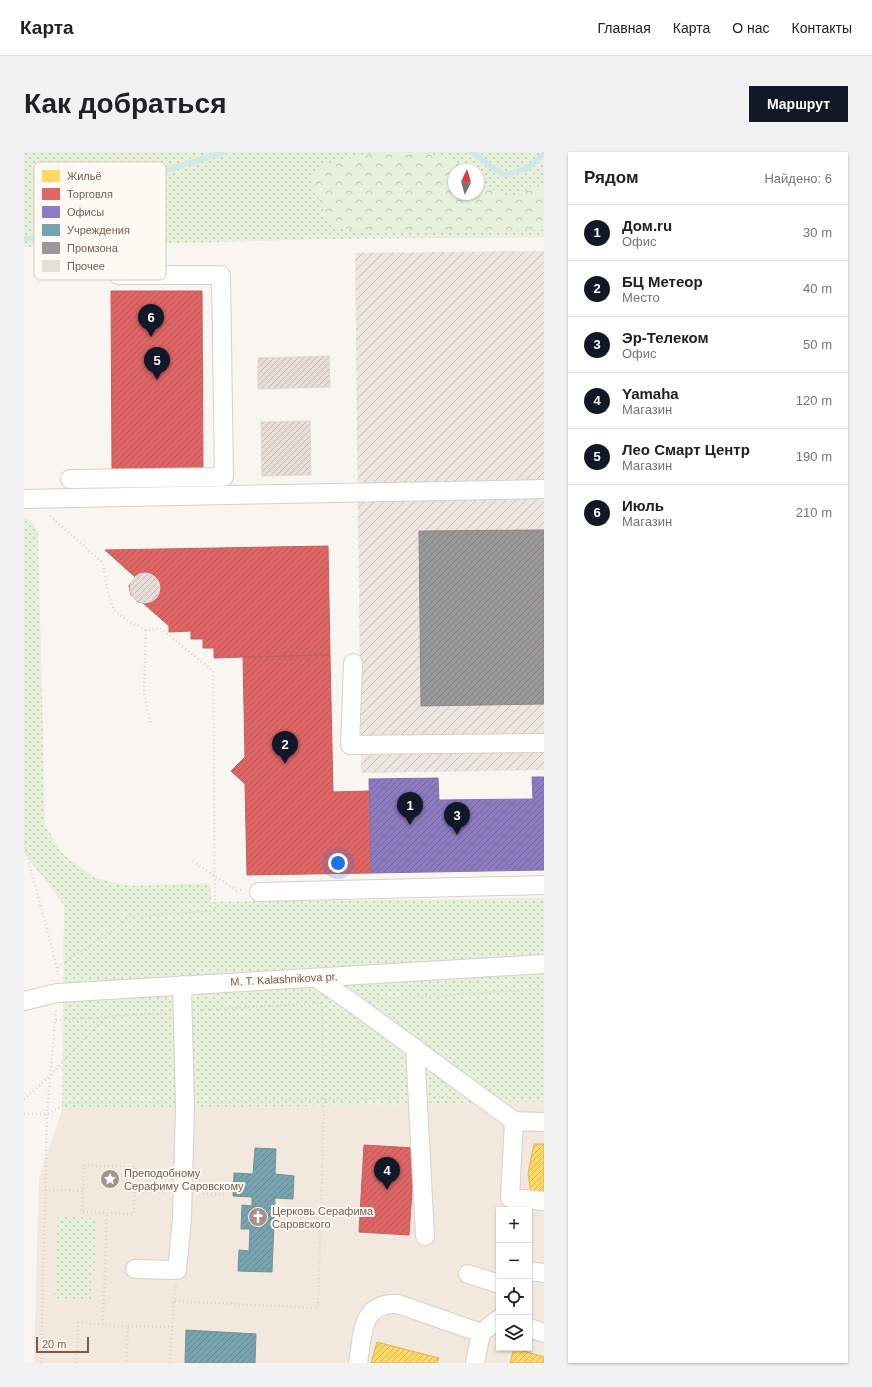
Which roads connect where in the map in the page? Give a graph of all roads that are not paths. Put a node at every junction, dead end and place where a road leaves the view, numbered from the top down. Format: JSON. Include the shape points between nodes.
{"nodes":[{"id":1,"x":166,"y":274,"type":"edge"},
{"id":2,"x":70,"y":479,"type":"dead end"},
{"id":3,"x":544,"y":489,"type":"edge"},
{"id":4,"x":24,"y":499,"type":"edge"},
{"id":5,"x":353,"y":663,"type":"dead end"},
{"id":6,"x":544,"y":743,"type":"edge"},
{"id":7,"x":544,"y":885,"type":"edge"},
{"id":8,"x":259,"y":892,"type":"road end"},
{"id":9,"x":544,"y":964,"type":"edge"},
{"id":10,"x":316,"y":978,"type":"junction"},
{"id":11,"x":182,"y":985,"type":"junction"},
{"id":12,"x":24,"y":1001,"type":"edge"},
{"id":13,"x":415,"y":1048,"type":"junction"},
{"id":14,"x":514,"y":1121,"type":"junction"},
{"id":15,"x":544,"y":1122,"type":"edge"},
{"id":16,"x":544,"y":1201,"type":"edge"},
{"id":17,"x":426,"y":1236,"type":"dead end"},
{"id":18,"x":135,"y":1269,"type":"dead end"},
{"id":19,"x":532,"y":1271,"type":"edge"},
{"id":20,"x":544,"y":1272,"type":"edge"},
{"id":21,"x":468,"y":1274,"type":"dead end"},
{"id":22,"x":496,"y":1283,"type":"edge"},
{"id":23,"x":496,"y":1319,"type":"edge"},
{"id":24,"x":532,"y":1329,"type":"edge"},
{"id":25,"x":481,"y":1333,"type":"junction"},
{"id":26,"x":544,"y":1333,"type":"edge"},
{"id":27,"x":358,"y":1363,"type":"edge"},
{"id":28,"x":475,"y":1363,"type":"edge"}],
"edges":[{"from":1,"to":2,"type":"street","via":[[221,275],[224,477]]},
{"from":3,"to":4,"type":"street"},
{"from":5,"to":6,"type":"street","via":[[350,745]]},
{"from":7,"to":8,"type":"street"},
{"from":9,"to":10,"type":"street","name":"M. T. Kalashnikova pr."},
{"from":10,"to":11,"type":"street","name":"M. T. Kalashnikova pr."},
{"from":10,"to":13,"type":"street"},
{"from":11,"to":12,"type":"street","name":"M. T. Kalashnikova pr.","via":[[57,993]]},
{"from":11,"to":18,"type":"street","via":[[182,1218],[177,1270]]},
{"from":13,"to":14,"type":"street"},
{"from":13,"to":17,"type":"street"},
{"from":14,"to":15,"type":"street"},
{"from":14,"to":16,"type":"street","via":[[510,1198]]},
{"from":19,"to":20,"type":"street"},
{"from":21,"to":22,"type":"street"},
{"from":23,"to":25,"type":"street"},
{"from":24,"to":26,"type":"street"},
{"from":25,"to":27,"type":"street","via":[[398,1304],[386,1303],[376,1307],[367,1317]]},
{"from":25,"to":28,"type":"street"}]}
